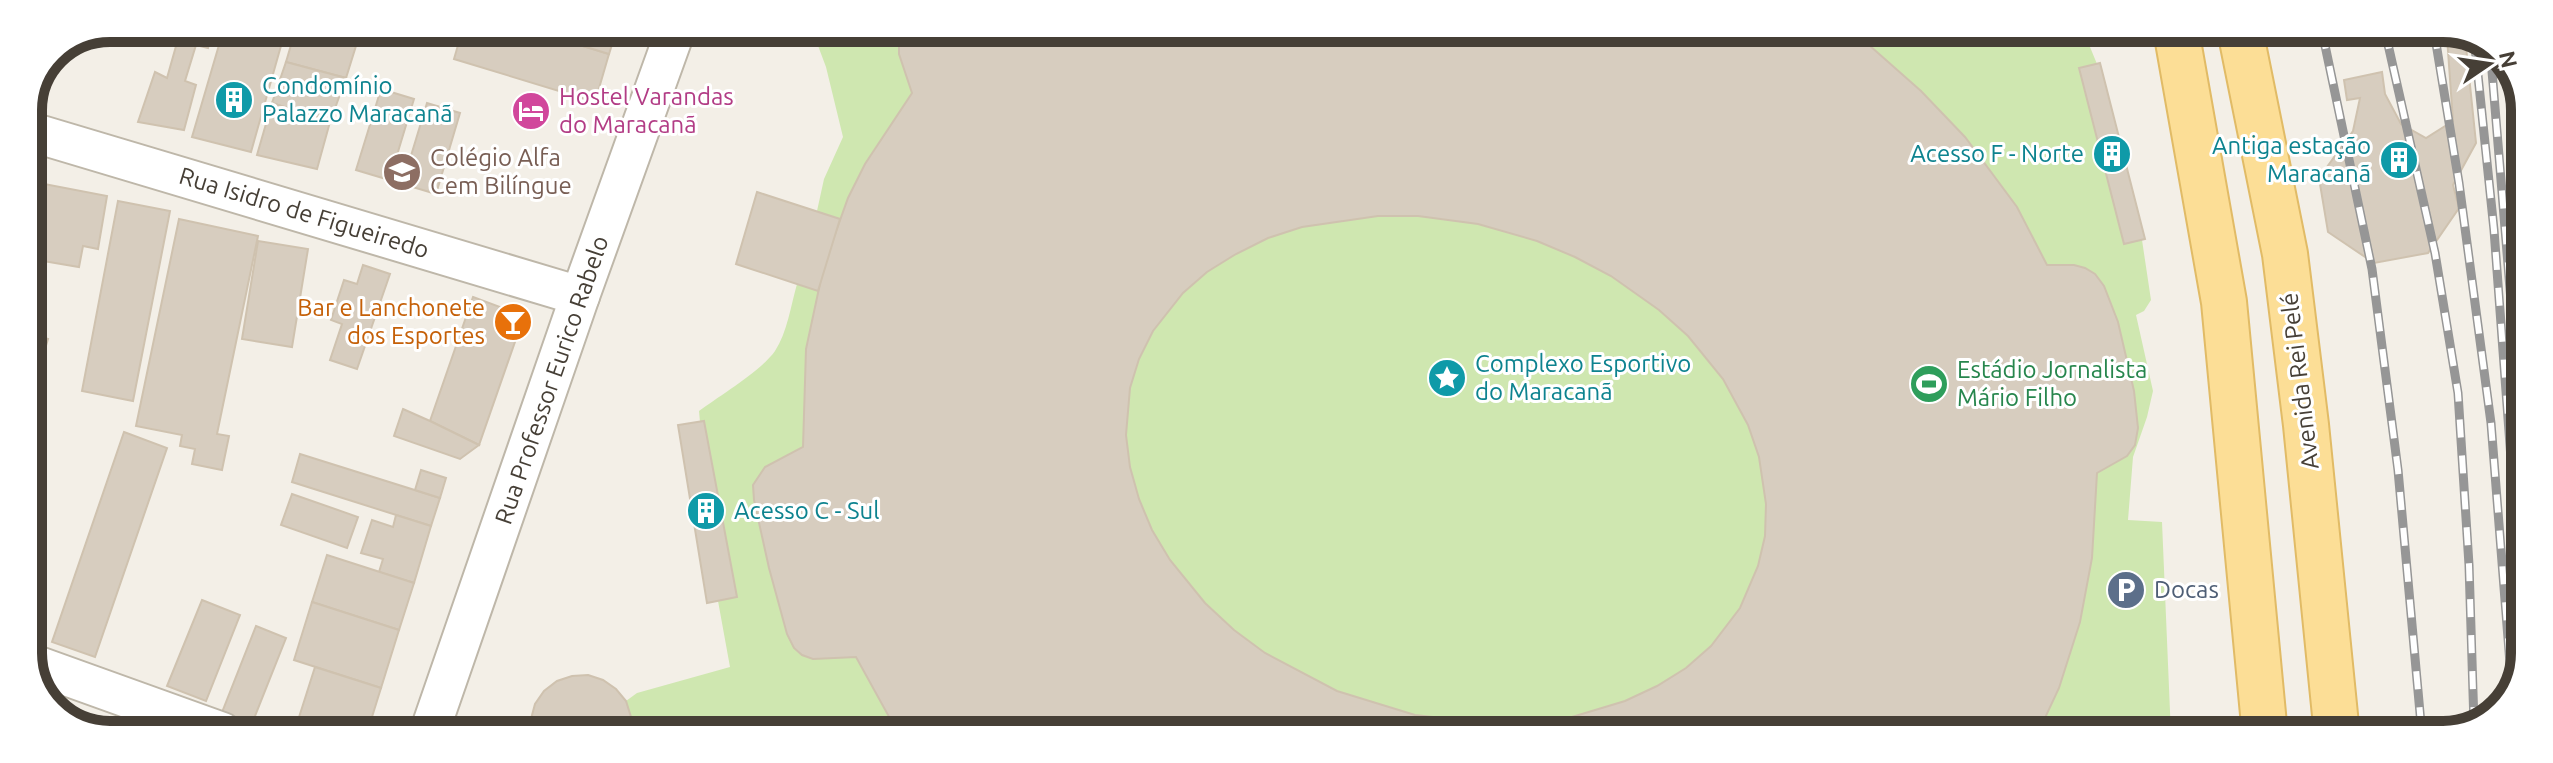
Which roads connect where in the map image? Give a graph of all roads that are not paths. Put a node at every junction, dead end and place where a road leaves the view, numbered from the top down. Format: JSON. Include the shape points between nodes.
{"nodes":[{"id":1,"x":671,"y":42,"type":"edge"},
{"id":2,"x":2178,"y":42,"type":"edge"},
{"id":3,"x":2242,"y":42,"type":"edge"},
{"id":4,"x":42,"y":135,"type":"edge"},
{"id":5,"x":580,"y":296,"type":"junction"},
{"id":6,"x":44,"y":668,"type":"edge"},
{"id":7,"x":191,"y":721,"type":"edge"},
{"id":8,"x":433,"y":721,"type":"edge"},
{"id":9,"x":2264,"y":721,"type":"edge"},
{"id":10,"x":2336,"y":721,"type":"edge"}],
"edges":[{"from":1,"to":5,"type":"street","name":"Rua Professor Eurico Rabelo"},
{"from":2,"to":9,"type":"main road","via":[[2224,302]]},
{"from":3,"to":10,"type":"main road","name":"Avenida Rei Pelé","via":[[2285,254]]},
{"from":4,"to":5,"type":"street","name":"Rua Isidro de Figueiredo"},
{"from":5,"to":8,"type":"street","name":"Rua Professor Eurico Rabelo"},
{"from":6,"to":7,"type":"street"}]}
